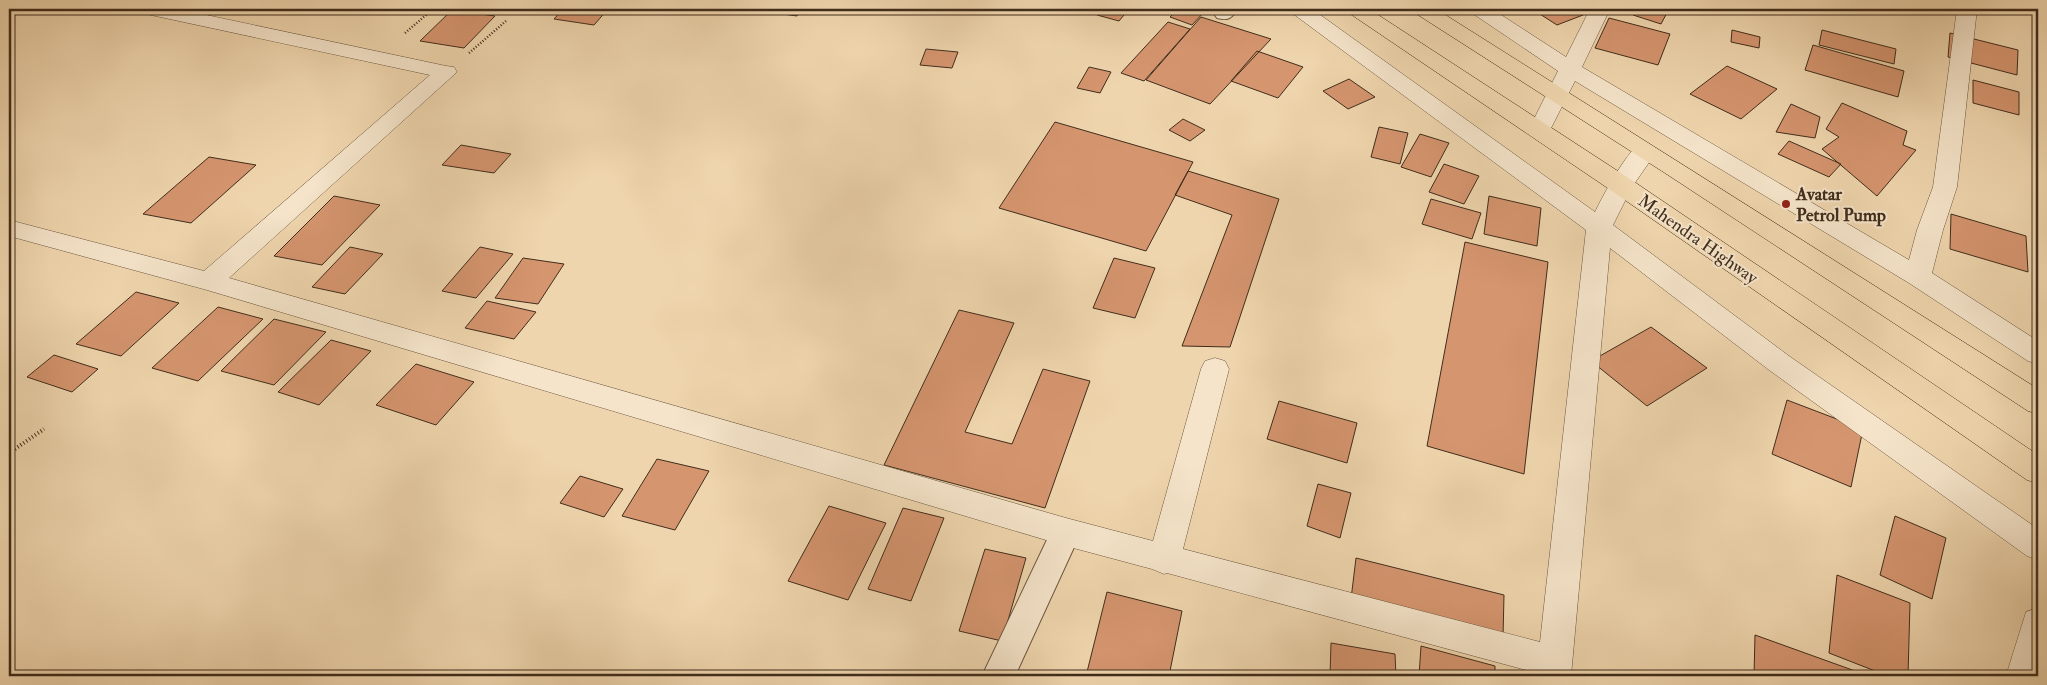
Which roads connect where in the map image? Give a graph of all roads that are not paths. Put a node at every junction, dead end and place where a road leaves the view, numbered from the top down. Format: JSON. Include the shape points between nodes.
{"nodes":[{"id":1,"x":151,"y":9,"type":"edge"},
{"id":2,"x":1298,"y":9,"type":"edge"},
{"id":3,"x":1356,"y":9,"type":"edge"},
{"id":4,"x":1422,"y":9,"type":"edge"},
{"id":5,"x":1479,"y":9,"type":"edge"},
{"id":6,"x":1600,"y":9,"type":"edge"},
{"id":7,"x":1967,"y":9,"type":"edge"},
{"id":8,"x":1570,"y":69,"type":"junction"},
{"id":9,"x":1558,"y":94,"type":"junction"},
{"id":10,"x":1539,"y":131,"type":"junction"},
{"id":11,"x":1645,"y":151,"type":"junction"},
{"id":12,"x":1621,"y":185,"type":"junction"},
{"id":13,"x":1599,"y":227,"type":"junction"},
{"id":14,"x":9,"y":228,"type":"edge"},
{"id":15,"x":1918,"y":277,"type":"junction"},
{"id":16,"x":209,"y":281,"type":"junction"},
{"id":17,"x":2038,"y":354,"type":"edge"},
{"id":18,"x":1215,"y":370,"type":"dead end"},
{"id":19,"x":2038,"y":403,"type":"edge"},
{"id":20,"x":2038,"y":471,"type":"edge"},
{"id":21,"x":1066,"y":532,"type":"junction"},
{"id":22,"x":2038,"y":546,"type":"edge"},
{"id":23,"x":1164,"y":560,"type":"junction"},
{"id":24,"x":2038,"y":624,"type":"edge"},
{"id":25,"x":1555,"y":669,"type":"edge"},
{"id":26,"x":998,"y":676,"type":"edge"},
{"id":27,"x":2023,"y":676,"type":"edge"}],
"edges":[{"from":1,"to":16,"type":"street","via":[[446,72]]},
{"from":2,"to":13,"type":"street"},
{"from":3,"to":10,"type":"highway","name":"Mahendra Highway"},
{"from":4,"to":9,"type":"highway"},
{"from":5,"to":8,"type":"street"},
{"from":6,"to":8,"type":"street"},
{"from":7,"to":15,"type":"street","via":[[1945,187]]},
{"from":8,"to":9,"type":"street"},
{"from":8,"to":15,"type":"street"},
{"from":9,"to":10,"type":"street"},
{"from":9,"to":11,"type":"highway"},
{"from":10,"to":12,"type":"highway","name":"Mahendra Highway"},
{"from":11,"to":12,"type":"street"},
{"from":11,"to":19,"type":"highway"},
{"from":12,"to":13,"type":"street"},
{"from":12,"to":20,"type":"highway","name":"Mahendra Highway"},
{"from":13,"to":22,"type":"street","via":[[1779,363]]},
{"from":13,"to":25,"type":"street"},
{"from":14,"to":16,"type":"street"},
{"from":15,"to":17,"type":"street"},
{"from":16,"to":21,"type":"street"},
{"from":18,"to":23,"type":"street"},
{"from":21,"to":23,"type":"street"},
{"from":21,"to":26,"type":"lane"},
{"from":23,"to":25,"type":"street"},
{"from":24,"to":27,"type":"street"}]}
